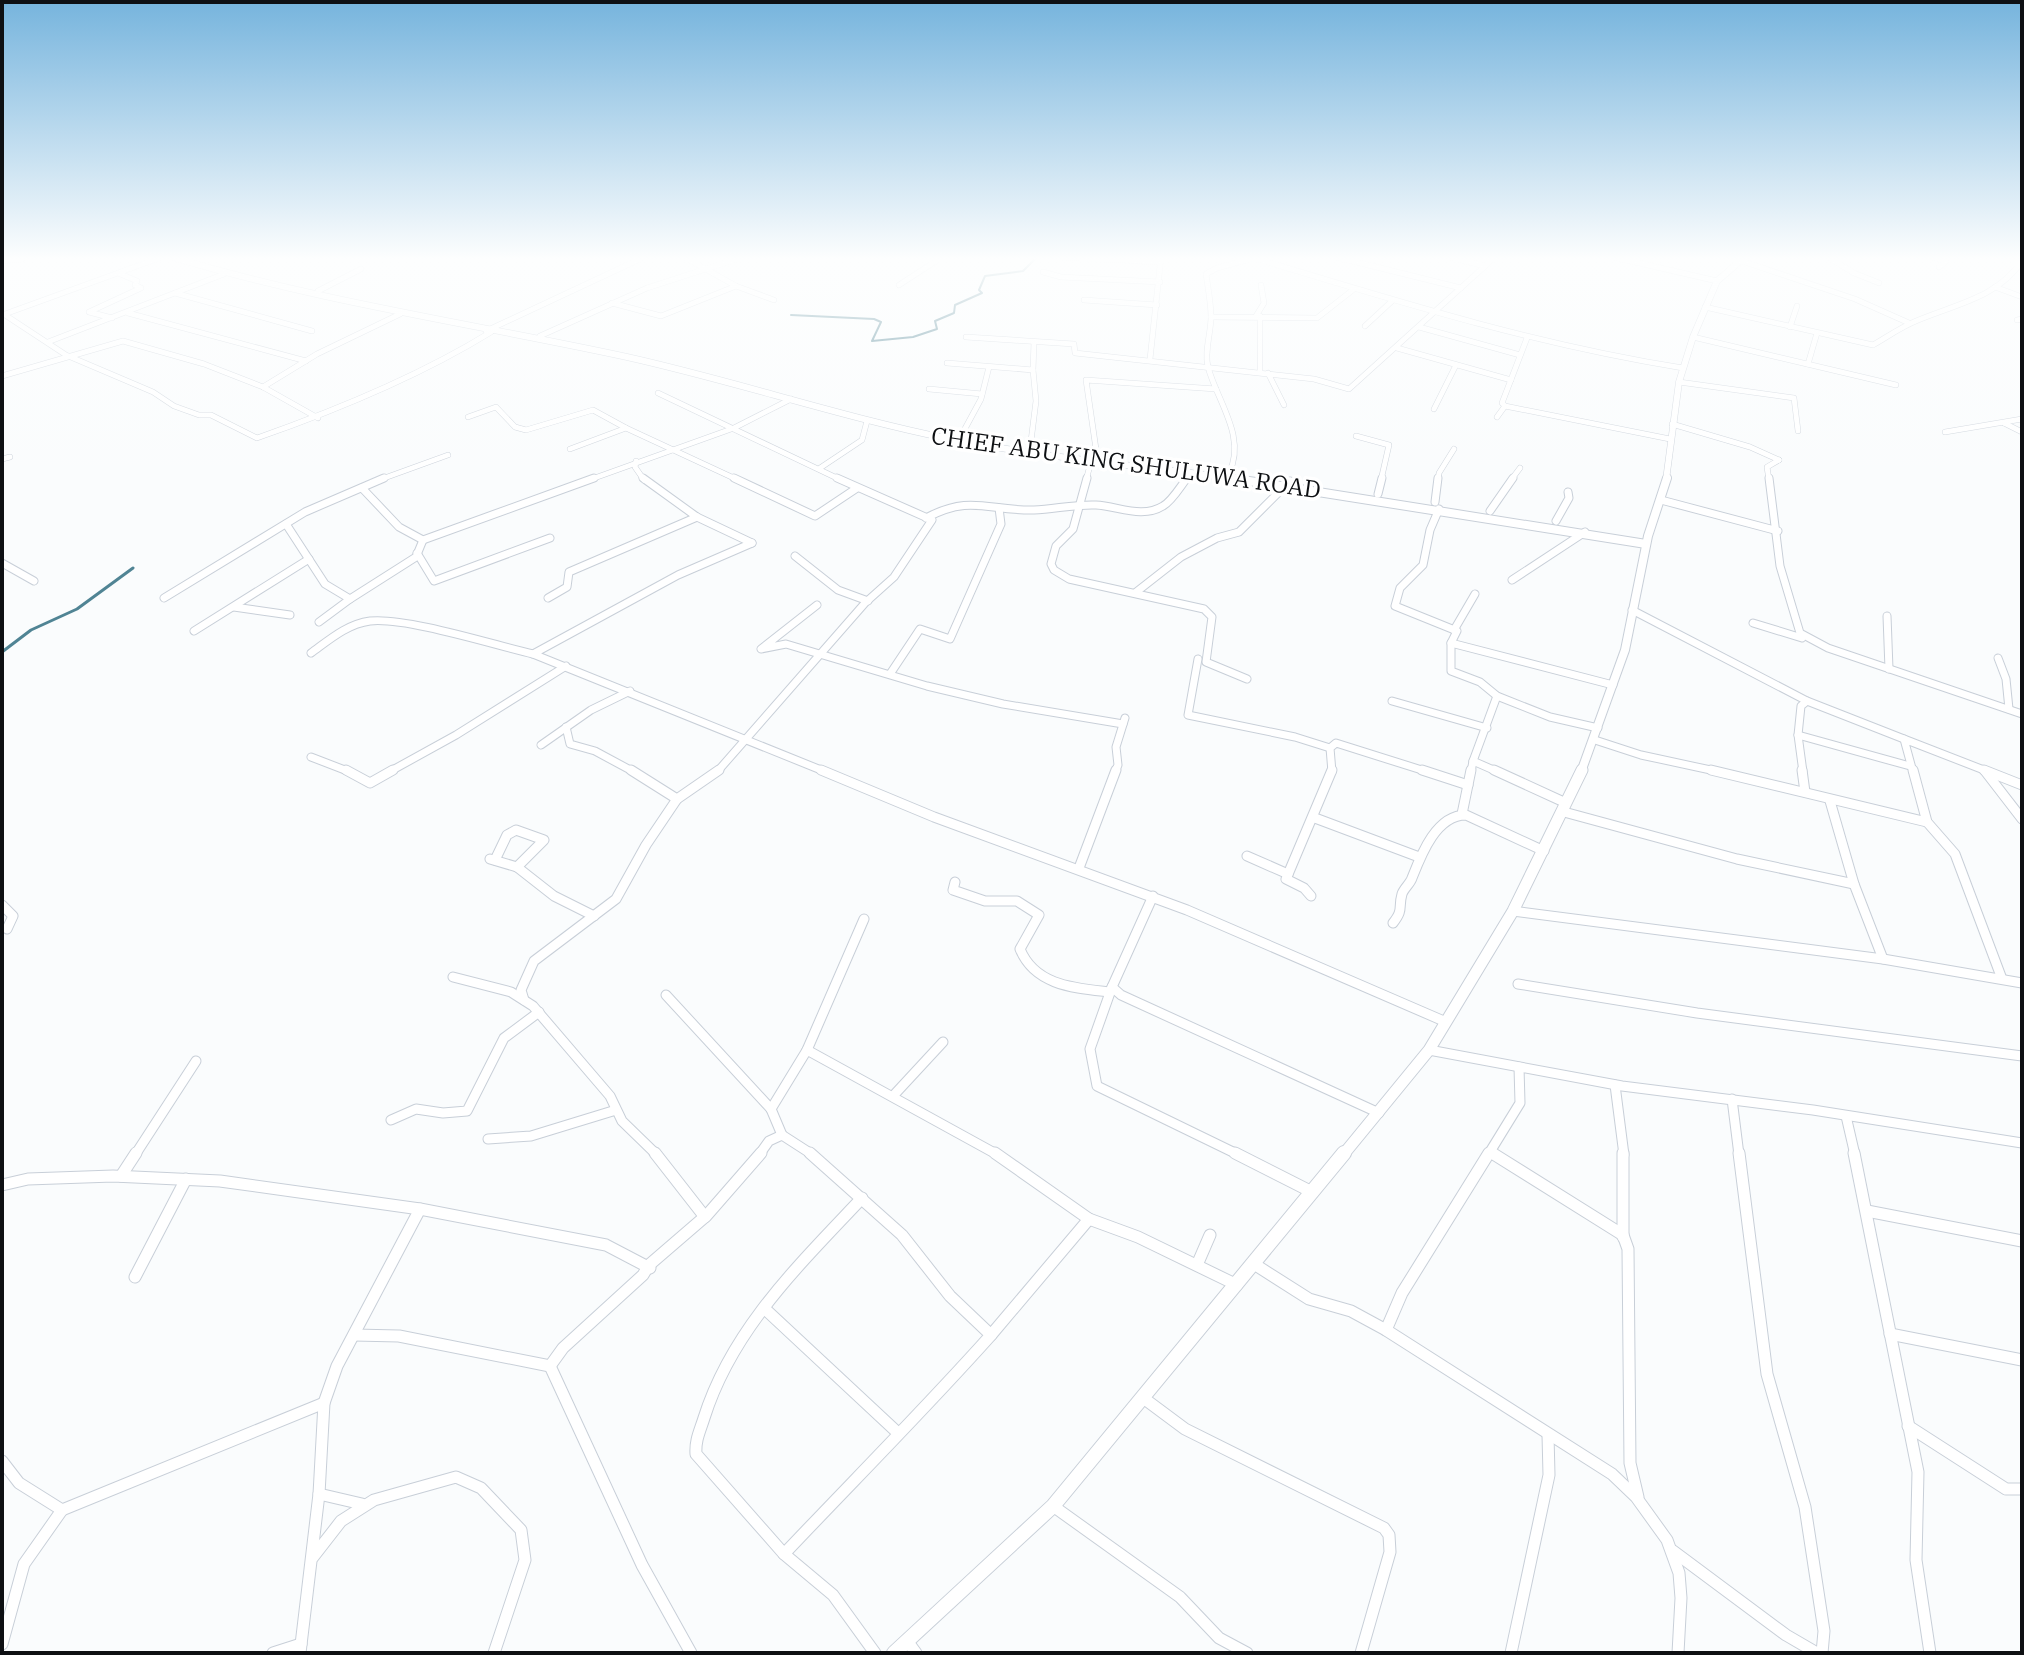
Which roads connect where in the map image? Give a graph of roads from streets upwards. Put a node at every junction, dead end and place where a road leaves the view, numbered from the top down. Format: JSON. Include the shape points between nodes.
{"nodes":[{"id":1,"x":37,"y":334,"type":"edge"},
{"id":2,"x":65,"y":334,"type":"edge"},
{"id":3,"x":208,"y":334,"type":"edge"},
{"id":4,"x":360,"y":334,"type":"edge"},
{"id":5,"x":484,"y":334,"type":"edge"},
{"id":6,"x":511,"y":334,"type":"edge"},
{"id":7,"x":525,"y":334,"type":"edge"},
{"id":8,"x":544,"y":334,"type":"edge"},
{"id":9,"x":1153,"y":334,"type":"edge"},
{"id":10,"x":1209,"y":334,"type":"edge"},
{"id":11,"x":1260,"y":334,"type":"edge"},
{"id":12,"x":1411,"y":334,"type":"edge"},
{"id":13,"x":1445,"y":334,"type":"edge"},
{"id":14,"x":1512,"y":334,"type":"edge"},
{"id":15,"x":1817,"y":334,"type":"edge"},
{"id":16,"x":1823,"y":334,"type":"edge"},
{"id":17,"x":1891,"y":334,"type":"edge"},
{"id":18,"x":540,"y":336,"type":"junction"},
{"id":19,"x":966,"y":337,"type":"dead end"},
{"id":20,"x":1693,"y":337,"type":"joint"},
{"id":21,"x":1527,"y":338,"type":"junction"},
{"id":22,"x":47,"y":340,"type":"junction"},
{"id":23,"x":1034,"y":342,"type":"junction"},
{"id":24,"x":1397,"y":348,"type":"junction"},
{"id":25,"x":66,"y":355,"type":"junction"},
{"id":26,"x":1520,"y":355,"type":"junction"},
{"id":27,"x":1150,"y":359,"type":"junction"},
{"id":28,"x":306,"y":361,"type":"junction"},
{"id":29,"x":947,"y":363,"type":"dead end"},
{"id":30,"x":1808,"y":364,"type":"junction"},
{"id":31,"x":1207,"y":365,"type":"junction"},
{"id":32,"x":1456,"y":365,"type":"junction"},
{"id":33,"x":989,"y":367,"type":"junction"},
{"id":34,"x":1683,"y":368,"type":"junction"},
{"id":35,"x":1033,"y":370,"type":"junction"},
{"id":36,"x":1264,"y":373,"type":"junction"},
{"id":37,"x":2,"y":376,"type":"edge"},
{"id":38,"x":1511,"y":380,"type":"junction"},
{"id":39,"x":1679,"y":382,"type":"junction"},
{"id":40,"x":1896,"y":385,"type":"dead end"},
{"id":41,"x":263,"y":387,"type":"junction"},
{"id":42,"x":929,"y":389,"type":"dead end"},
{"id":43,"x":1216,"y":389,"type":"junction"},
{"id":44,"x":658,"y":393,"type":"dead end"},
{"id":45,"x":982,"y":394,"type":"junction"},
{"id":46,"x":791,"y":399,"type":"junction"},
{"id":47,"x":822,"y":405,"type":"junction"},
{"id":48,"x":1284,"y":405,"type":"dead end"},
{"id":49,"x":1505,"y":406,"type":"junction"},
{"id":50,"x":1434,"y":409,"type":"dead end"},
{"id":51,"x":468,"y":417,"type":"dead end"},
{"id":52,"x":1497,"y":417,"type":"dead end"},
{"id":53,"x":318,"y":418,"type":"junction"},
{"id":54,"x":2022,"y":419,"type":"edge"},
{"id":55,"x":867,"y":421,"type":"junction"},
{"id":56,"x":2004,"y":422,"type":"junction"},
{"id":57,"x":1672,"y":424,"type":"junction"},
{"id":58,"x":626,"y":428,"type":"junction"},
{"id":59,"x":734,"y":428,"type":"junction"},
{"id":60,"x":1798,"y":431,"type":"dead end"},
{"id":61,"x":1945,"y":432,"type":"dead end"},
{"id":62,"x":2022,"y":432,"type":"edge"},
{"id":63,"x":961,"y":436,"type":"junction"},
{"id":64,"x":1356,"y":436,"type":"dead end"},
{"id":65,"x":1670,"y":439,"type":"junction"},
{"id":66,"x":673,"y":447,"type":"junction"},
{"id":67,"x":570,"y":449,"type":"dead end"},
{"id":68,"x":1030,"y":449,"type":"junction"},
{"id":69,"x":1454,"y":449,"type":"dead end"},
{"id":70,"x":448,"y":455,"type":"dead end"},
{"id":71,"x":1094,"y":459,"type":"junction"},
{"id":72,"x":636,"y":461,"type":"junction"},
{"id":73,"x":820,"y":468,"type":"junction"},
{"id":74,"x":1520,"y":468,"type":"dead end"},
{"id":75,"x":1192,"y":473,"type":"junction"},
{"id":76,"x":1229,"y":473,"type":"junction"},
{"id":77,"x":1288,"y":484,"type":"junction"},
{"id":78,"x":362,"y":488,"type":"junction"},
{"id":79,"x":857,"y":488,"type":"junction"},
{"id":80,"x":1568,"y":492,"type":"dead end"},
{"id":81,"x":1378,"y":494,"type":"junction"},
{"id":82,"x":1661,"y":500,"type":"junction"},
{"id":83,"x":1078,"y":506,"type":"junction"},
{"id":84,"x":1437,"y":506,"type":"junction"},
{"id":85,"x":999,"y":508,"type":"junction"},
{"id":86,"x":1490,"y":511,"type":"junction"},
{"id":87,"x":697,"y":517,"type":"junction"},
{"id":88,"x":931,"y":517,"type":"junction"},
{"id":89,"x":1556,"y":521,"type":"junction"},
{"id":90,"x":286,"y":524,"type":"junction"},
{"id":91,"x":1778,"y":531,"type":"junction"},
{"id":92,"x":1585,"y":532,"type":"junction"},
{"id":93,"x":550,"y":538,"type":"dead end"},
{"id":94,"x":423,"y":540,"type":"junction"},
{"id":95,"x":1647,"y":540,"type":"junction"},
{"id":96,"x":417,"y":553,"type":"junction"},
{"id":97,"x":795,"y":556,"type":"dead end"},
{"id":98,"x":309,"y":559,"type":"junction"},
{"id":99,"x":2,"y":563,"type":"edge"},
{"id":100,"x":1512,"y":580,"type":"dead end"},
{"id":101,"x":34,"y":581,"type":"dead end"},
{"id":102,"x":1135,"y":593,"type":"junction"},
{"id":103,"x":1475,"y":594,"type":"dead end"},
{"id":104,"x":164,"y":598,"type":"dead end"},
{"id":105,"x":548,"y":598,"type":"dead end"},
{"id":106,"x":350,"y":599,"type":"junction"},
{"id":107,"x":868,"y":601,"type":"junction"},
{"id":108,"x":817,"y":605,"type":"dead end"},
{"id":109,"x":233,"y":607,"type":"junction"},
{"id":110,"x":1632,"y":610,"type":"junction"},
{"id":111,"x":290,"y":615,"type":"dead end"},
{"id":112,"x":1887,"y":616,"type":"dead end"},
{"id":113,"x":319,"y":622,"type":"dead end"},
{"id":114,"x":1753,"y":623,"type":"dead end"},
{"id":115,"x":1454,"y":630,"type":"junction"},
{"id":116,"x":194,"y":631,"type":"dead end"},
{"id":117,"x":1809,"y":640,"type":"junction"},
{"id":118,"x":1451,"y":643,"type":"junction"},
{"id":119,"x":311,"y":653,"type":"dead end"},
{"id":120,"x":533,"y":654,"type":"junction"},
{"id":121,"x":822,"y":655,"type":"junction"},
{"id":122,"x":1998,"y":658,"type":"dead end"},
{"id":123,"x":1198,"y":659,"type":"dead end"},
{"id":124,"x":566,"y":666,"type":"junction"},
{"id":125,"x":1889,"y":669,"type":"junction"},
{"id":126,"x":890,"y":674,"type":"junction"},
{"id":127,"x":1247,"y":679,"type":"dead end"},
{"id":128,"x":1613,"y":685,"type":"junction"},
{"id":129,"x":630,"y":691,"type":"junction"},
{"id":130,"x":1497,"y":696,"type":"junction"},
{"id":131,"x":1392,"y":701,"type":"dead end"},
{"id":132,"x":1807,"y":701,"type":"junction"},
{"id":133,"x":2009,"y":709,"type":"junction"},
{"id":134,"x":2022,"y":714,"type":"edge"},
{"id":135,"x":566,"y":727,"type":"junction"},
{"id":136,"x":1487,"y":728,"type":"junction"},
{"id":137,"x":1596,"y":734,"type":"junction"},
{"id":138,"x":1798,"y":735,"type":"junction"},
{"id":139,"x":1904,"y":739,"type":"junction"},
{"id":140,"x":747,"y":740,"type":"junction"},
{"id":141,"x":541,"y":745,"type":"dead end"},
{"id":142,"x":1330,"y":748,"type":"junction"},
{"id":143,"x":311,"y":757,"type":"dead end"},
{"id":144,"x":1473,"y":761,"type":"junction"},
{"id":145,"x":1910,"y":766,"type":"junction"},
{"id":146,"x":1982,"y":767,"type":"junction"},
{"id":147,"x":1468,"y":785,"type":"junction"},
{"id":148,"x":2022,"y":785,"type":"edge"},
{"id":149,"x":1805,"y":792,"type":"junction"},
{"id":150,"x":677,"y":799,"type":"junction"},
{"id":151,"x":1830,"y":801,"type":"junction"},
{"id":152,"x":1565,"y":807,"type":"junction"},
{"id":153,"x":1462,"y":814,"type":"junction"},
{"id":154,"x":1315,"y":818,"type":"junction"},
{"id":155,"x":2022,"y":819,"type":"edge"},
{"id":156,"x":1927,"y":822,"type":"junction"},
{"id":157,"x":1544,"y":851,"type":"junction"},
{"id":158,"x":1247,"y":856,"type":"dead end"},
{"id":159,"x":1419,"y":857,"type":"junction"},
{"id":160,"x":517,"y":867,"type":"junction"},
{"id":161,"x":1079,"y":868,"type":"junction"},
{"id":162,"x":1288,"y":874,"type":"junction"},
{"id":163,"x":955,"y":882,"type":"dead end"},
{"id":164,"x":1854,"y":884,"type":"junction"},
{"id":165,"x":1153,"y":896,"type":"junction"},
{"id":166,"x":1311,"y":896,"type":"dead end"},
{"id":167,"x":2,"y":905,"type":"edge"},
{"id":168,"x":1513,"y":911,"type":"junction"},
{"id":169,"x":594,"y":916,"type":"junction"},
{"id":170,"x":864,"y":919,"type":"dead end"},
{"id":171,"x":1393,"y":923,"type":"dead end"},
{"id":172,"x":7,"y":929,"type":"dead end"},
{"id":173,"x":1883,"y":959,"type":"junction"},
{"id":174,"x":453,"y":977,"type":"dead end"},
{"id":175,"x":2002,"y":979,"type":"junction"},
{"id":176,"x":2022,"y":983,"type":"edge"},
{"id":177,"x":1518,"y":984,"type":"dead end"},
{"id":178,"x":1111,"y":990,"type":"junction"},
{"id":179,"x":666,"y":995,"type":"dead end"},
{"id":180,"x":524,"y":1000,"type":"junction"},
{"id":181,"x":539,"y":1012,"type":"junction"},
{"id":182,"x":1446,"y":1022,"type":"junction"},
{"id":183,"x":943,"y":1042,"type":"dead end"},
{"id":184,"x":807,"y":1050,"type":"junction"},
{"id":185,"x":1429,"y":1050,"type":"junction"},
{"id":186,"x":2022,"y":1056,"type":"edge"},
{"id":187,"x":196,"y":1061,"type":"dead end"},
{"id":188,"x":1519,"y":1067,"type":"junction"},
{"id":189,"x":1615,"y":1085,"type":"junction"},
{"id":190,"x":893,"y":1096,"type":"junction"},
{"id":191,"x":1732,"y":1099,"type":"junction"},
{"id":192,"x":771,"y":1109,"type":"junction"},
{"id":193,"x":616,"y":1110,"type":"junction"},
{"id":194,"x":1379,"y":1113,"type":"junction"},
{"id":195,"x":1846,"y":1116,"type":"junction"},
{"id":196,"x":391,"y":1120,"type":"dead end"},
{"id":197,"x":782,"y":1135,"type":"junction"},
{"id":198,"x":488,"y":1139,"type":"dead end"},
{"id":199,"x":2022,"y":1143,"type":"edge"},
{"id":200,"x":1491,"y":1152,"type":"junction"},
{"id":201,"x":121,"y":1176,"type":"junction"},
{"id":202,"x":186,"y":1179,"type":"junction"},
{"id":203,"x":2,"y":1185,"type":"edge"},
{"id":204,"x":1313,"y":1192,"type":"junction"},
{"id":205,"x":862,"y":1198,"type":"junction"},
{"id":206,"x":420,"y":1209,"type":"junction"},
{"id":207,"x":1867,"y":1211,"type":"junction"},
{"id":208,"x":705,"y":1217,"type":"junction"},
{"id":209,"x":1089,"y":1219,"type":"junction"},
{"id":210,"x":1210,"y":1235,"type":"dead end"},
{"id":211,"x":1623,"y":1237,"type":"junction"},
{"id":212,"x":2022,"y":1241,"type":"edge"},
{"id":213,"x":1254,"y":1264,"type":"junction"},
{"id":214,"x":1197,"y":1265,"type":"junction"},
{"id":215,"x":649,"y":1267,"type":"junction"},
{"id":216,"x":135,"y":1277,"type":"dead end"},
{"id":217,"x":1237,"y":1285,"type":"junction"},
{"id":218,"x":765,"y":1309,"type":"junction"},
{"id":219,"x":1386,"y":1330,"type":"junction"},
{"id":220,"x":1890,"y":1334,"type":"junction"},
{"id":221,"x":354,"y":1335,"type":"junction"},
{"id":222,"x":991,"y":1335,"type":"junction"},
{"id":223,"x":2022,"y":1360,"type":"edge"},
{"id":224,"x":550,"y":1366,"type":"junction"},
{"id":225,"x":1141,"y":1397,"type":"junction"},
{"id":226,"x":324,"y":1403,"type":"junction"},
{"id":227,"x":1908,"y":1426,"type":"junction"},
{"id":228,"x":898,"y":1433,"type":"junction"},
{"id":229,"x":1548,"y":1435,"type":"junction"},
{"id":230,"x":2,"y":1461,"type":"edge"},
{"id":231,"x":2022,"y":1489,"type":"edge"},
{"id":232,"x":319,"y":1494,"type":"junction"},
{"id":233,"x":1639,"y":1497,"type":"junction"},
{"id":234,"x":362,"y":1504,"type":"junction"},
{"id":235,"x":1053,"y":1506,"type":"junction"},
{"id":236,"x":62,"y":1510,"type":"junction"},
{"id":237,"x":1672,"y":1551,"type":"junction"},
{"id":238,"x":784,"y":1554,"type":"junction"},
{"id":239,"x":311,"y":1561,"type":"junction"},
{"id":240,"x":2,"y":1643,"type":"edge"},
{"id":241,"x":912,"y":1647,"type":"edge"},
{"id":242,"x":300,"y":1648,"type":"edge"},
{"id":243,"x":273,"y":1653,"type":"edge"},
{"id":244,"x":494,"y":1653,"type":"edge"},
{"id":245,"x":691,"y":1653,"type":"edge"},
{"id":246,"x":875,"y":1653,"type":"edge"},
{"id":247,"x":894,"y":1653,"type":"edge"},
{"id":248,"x":1247,"y":1653,"type":"edge"},
{"id":249,"x":1361,"y":1653,"type":"edge"},
{"id":250,"x":1511,"y":1653,"type":"edge"},
{"id":251,"x":1678,"y":1653,"type":"edge"},
{"id":252,"x":1820,"y":1653,"type":"edge"},
{"id":253,"x":1930,"y":1653,"type":"edge"}],
"edges":[{"from":1,"to":22,"type":"street"},
{"from":2,"to":22,"type":"street"},
{"from":3,"to":28,"type":"street"},
{"from":4,"to":28,"type":"street"},
{"from":5,"to":53,"type":"street","via":[[457,353]]},
{"from":6,"to":46,"type":"street","name":"CHIEF ABU KING SHULUWA ROAD"},
{"from":7,"to":18,"type":"street"},
{"from":8,"to":18,"type":"street"},
{"from":9,"to":27,"type":"street"},
{"from":10,"to":31,"type":"street"},
{"from":11,"to":36,"type":"street"},
{"from":12,"to":24,"type":"street"},
{"from":13,"to":26,"type":"street"},
{"from":14,"to":21,"type":"street"},
{"from":15,"to":30,"type":"street"},
{"from":16,"to":17,"type":"street","via":[[1873,345]]},
{"from":18,"to":47,"type":"street","via":[[644,356]]},
{"from":19,"to":23,"type":"street"},
{"from":20,"to":30,"type":"street"},
{"from":20,"to":34,"type":"street"},
{"from":21,"to":26,"type":"street"},
{"from":21,"to":34,"type":"street"},
{"from":22,"to":25,"type":"street"},
{"from":23,"to":27,"type":"street","via":[[1074,344],[1075,353]]},
{"from":23,"to":35,"type":"street"},
{"from":24,"to":32,"type":"street"},
{"from":24,"to":36,"type":"street","via":[[1353,389]]},
{"from":25,"to":37,"type":"street"},
{"from":25,"to":41,"type":"street","via":[[128,342]]},
{"from":25,"to":53,"type":"street","via":[[174,406],[211,415],[250,437]]},
{"from":26,"to":38,"type":"street"},
{"from":27,"to":31,"type":"street"},
{"from":28,"to":41,"type":"street"},
{"from":29,"to":33,"type":"street"},
{"from":30,"to":40,"type":"street"},
{"from":31,"to":36,"type":"street"},
{"from":31,"to":43,"type":"street"},
{"from":32,"to":38,"type":"street"},
{"from":32,"to":50,"type":"street"},
{"from":33,"to":35,"type":"street"},
{"from":33,"to":45,"type":"street"},
{"from":34,"to":39,"type":"street"},
{"from":35,"to":68,"type":"street","via":[[1036,401]]},
{"from":36,"to":48,"type":"street"},
{"from":38,"to":49,"type":"street","via":[[1501,405]]},
{"from":39,"to":57,"type":"street"},
{"from":39,"to":60,"type":"street","via":[[1794,398]]},
{"from":41,"to":53,"type":"street"},
{"from":42,"to":45,"type":"street"},
{"from":43,"to":71,"type":"street","via":[[1086,380]]},
{"from":43,"to":76,"type":"street","via":[[1235,445]]},
{"from":44,"to":59,"type":"street"},
{"from":45,"to":63,"type":"street"},
{"from":46,"to":47,"type":"street","name":"CHIEF ABU KING SHULUWA ROAD"},
{"from":46,"to":59,"type":"street"},
{"from":47,"to":55,"type":"street","name":"CHIEF ABU KING SHULUWA ROAD"},
{"from":47,"to":63,"type":"street"},
{"from":49,"to":52,"type":"street"},
{"from":49,"to":65,"type":"street"},
{"from":51,"to":58,"type":"street","via":[[496,407],[515,427],[526,430],[593,410]]},
{"from":54,"to":56,"type":"street"},
{"from":55,"to":71,"type":"street","name":"CHIEF ABU KING SHULUWA ROAD","via":[[1005,450]]},
{"from":55,"to":73,"type":"street","via":[[862,440]]},
{"from":56,"to":61,"type":"street"},
{"from":56,"to":62,"type":"street"},
{"from":57,"to":65,"type":"street"},
{"from":57,"to":91,"type":"street","via":[[1779,460],[1767,467]]},
{"from":58,"to":66,"type":"street"},
{"from":58,"to":67,"type":"street"},
{"from":59,"to":66,"type":"street"},
{"from":59,"to":73,"type":"street"},
{"from":63,"to":68,"type":"street"},
{"from":64,"to":81,"type":"street","via":[[1389,445]]},
{"from":65,"to":82,"type":"street"},
{"from":66,"to":72,"type":"street"},
{"from":66,"to":79,"type":"street","via":[[686,458],[815,516]]},
{"from":68,"to":71,"type":"street"},
{"from":69,"to":84,"type":"street","via":[[1439,473]]},
{"from":70,"to":78,"type":"street"},
{"from":71,"to":75,"type":"street","name":"CHIEF ABU KING SHULUWA ROAD"},
{"from":71,"to":76,"type":"street"},
{"from":71,"to":83,"type":"street"},
{"from":72,"to":87,"type":"street","via":[[644,480]]},
{"from":72,"to":94,"type":"street"},
{"from":73,"to":79,"type":"street"},
{"from":74,"to":86,"type":"street"},
{"from":75,"to":77,"type":"street","name":"CHIEF ABU KING SHULUWA ROAD"},
{"from":75,"to":83,"type":"street","via":[[1159,509],[1130,512]]},
{"from":76,"to":77,"type":"street"},
{"from":77,"to":81,"type":"street"},
{"from":77,"to":84,"type":"street","name":"CHIEF ABU KING SHULUWA ROAD"},
{"from":77,"to":102,"type":"street","via":[[1239,532],[1181,557]]},
{"from":78,"to":90,"type":"street"},
{"from":78,"to":94,"type":"street","via":[[395,523]]},
{"from":79,"to":88,"type":"street"},
{"from":80,"to":89,"type":"street"},
{"from":81,"to":84,"type":"street"},
{"from":82,"to":91,"type":"street"},
{"from":82,"to":95,"type":"street"},
{"from":83,"to":85,"type":"street"},
{"from":83,"to":102,"type":"street","via":[[1073,529],[1056,546],[1054,570],[1064,578]]},
{"from":84,"to":86,"type":"street"},
{"from":84,"to":92,"type":"street","name":"CHIEF ABU KING SHULUWA ROAD"},
{"from":84,"to":115,"type":"street","via":[[1423,565],[1407,578],[1393,603]]},
{"from":85,"to":88,"type":"street","via":[[954,505]]},
{"from":85,"to":126,"type":"street","via":[[1001,524],[950,639],[920,629]]},
{"from":86,"to":89,"type":"street"},
{"from":87,"to":105,"type":"street","via":[[569,572],[567,587]]},
{"from":87,"to":120,"type":"street","via":[[752,543],[678,575]]},
{"from":88,"to":107,"type":"street","via":[[894,577]]},
{"from":89,"to":95,"type":"street"},
{"from":90,"to":98,"type":"street"},
{"from":90,"to":104,"type":"street"},
{"from":91,"to":117,"type":"street","via":[[1780,566],[1796,626]]},
{"from":92,"to":95,"type":"street","name":"CHIEF ABU KING SHULUWA ROAD"},
{"from":92,"to":100,"type":"street"},
{"from":93,"to":96,"type":"street","via":[[434,581]]},
{"from":94,"to":96,"type":"street"},
{"from":95,"to":110,"type":"street"},
{"from":96,"to":106,"type":"street"},
{"from":97,"to":107,"type":"street","via":[[825,581]]},
{"from":98,"to":106,"type":"street","via":[[325,584]]},
{"from":98,"to":109,"type":"street"},
{"from":99,"to":101,"type":"street"},
{"from":102,"to":127,"type":"street","via":[[1209,612],[1206,662]]},
{"from":103,"to":115,"type":"street"},
{"from":106,"to":113,"type":"street"},
{"from":107,"to":121,"type":"street"},
{"from":108,"to":121,"type":"street","via":[[761,649],[786,644]]},
{"from":109,"to":111,"type":"street"},
{"from":109,"to":116,"type":"street"},
{"from":110,"to":128,"type":"street"},
{"from":110,"to":132,"type":"street"},
{"from":112,"to":125,"type":"street"},
{"from":114,"to":117,"type":"street"},
{"from":115,"to":118,"type":"street"},
{"from":117,"to":125,"type":"street"},
{"from":118,"to":128,"type":"street"},
{"from":118,"to":130,"type":"street","via":[[1451,671],[1480,682]]},
{"from":119,"to":120,"type":"street","via":[[343,630],[369,621],[395,622]]},
{"from":120,"to":124,"type":"street"},
{"from":121,"to":126,"type":"street"},
{"from":121,"to":140,"type":"street"},
{"from":122,"to":133,"type":"street"},
{"from":123,"to":142,"type":"street","via":[[1188,715]]},
{"from":124,"to":129,"type":"street"},
{"from":124,"to":143,"type":"street","via":[[370,783]]},
{"from":125,"to":133,"type":"street"},
{"from":126,"to":161,"type":"street","via":[[1003,704],[1124,721],[1116,747],[1118,765]]},
{"from":128,"to":137,"type":"street"},
{"from":129,"to":135,"type":"street"},
{"from":129,"to":140,"type":"street"},
{"from":130,"to":136,"type":"street"},
{"from":130,"to":137,"type":"street"},
{"from":131,"to":136,"type":"street"},
{"from":132,"to":138,"type":"street","via":[[1801,706]]},
{"from":132,"to":139,"type":"street"},
{"from":133,"to":134,"type":"street"},
{"from":135,"to":141,"type":"street"},
{"from":135,"to":150,"type":"street","via":[[570,744],[602,752]]},
{"from":136,"to":144,"type":"street"},
{"from":137,"to":149,"type":"street","via":[[1641,755]]},
{"from":137,"to":152,"type":"street"},
{"from":138,"to":145,"type":"street"},
{"from":138,"to":149,"type":"street"},
{"from":139,"to":145,"type":"street"},
{"from":139,"to":146,"type":"street"},
{"from":140,"to":150,"type":"street","via":[[717,772]]},
{"from":140,"to":161,"type":"street","via":[[934,817]]},
{"from":142,"to":147,"type":"street","via":[[1336,743]]},
{"from":142,"to":154,"type":"street","via":[[1333,777]]},
{"from":144,"to":147,"type":"street"},
{"from":144,"to":152,"type":"street"},
{"from":145,"to":156,"type":"street"},
{"from":146,"to":148,"type":"street"},
{"from":146,"to":155,"type":"street"},
{"from":147,"to":153,"type":"street"},
{"from":149,"to":151,"type":"street"},
{"from":150,"to":169,"type":"street","via":[[616,899]]},
{"from":151,"to":156,"type":"street"},
{"from":151,"to":164,"type":"street"},
{"from":152,"to":157,"type":"street"},
{"from":152,"to":164,"type":"street","via":[[1737,859]]},
{"from":153,"to":157,"type":"street"},
{"from":153,"to":159,"type":"street","via":[[1446,821]]},
{"from":154,"to":159,"type":"street"},
{"from":154,"to":162,"type":"street"},
{"from":156,"to":175,"type":"street","via":[[1955,854]]},
{"from":157,"to":168,"type":"street"},
{"from":158,"to":162,"type":"street"},
{"from":159,"to":171,"type":"street"},
{"from":160,"to":160,"type":"street","via":[[492,860],[507,835],[516,830],[544,840]]},
{"from":160,"to":169,"type":"street","via":[[554,896]]},
{"from":161,"to":165,"type":"street"},
{"from":162,"to":166,"type":"street","via":[[1286,879]]},
{"from":163,"to":178,"type":"street","via":[[953,890],[985,901],[1017,901],[1039,915],[1020,949],[1032,971],[1067,986]]},
{"from":164,"to":173,"type":"street"},
{"from":165,"to":178,"type":"street"},
{"from":165,"to":182,"type":"street"},
{"from":167,"to":172,"type":"street","via":[[13,916]]},
{"from":168,"to":173,"type":"street"},
{"from":168,"to":182,"type":"street"},
{"from":169,"to":180,"type":"street","via":[[534,961],[521,990]]},
{"from":170,"to":184,"type":"street"},
{"from":173,"to":175,"type":"street"},
{"from":174,"to":180,"type":"street"},
{"from":175,"to":176,"type":"street"},
{"from":177,"to":186,"type":"street"},
{"from":178,"to":194,"type":"street"},
{"from":178,"to":204,"type":"street","via":[[1090,1049],[1097,1086]]},
{"from":179,"to":192,"type":"street"},
{"from":180,"to":181,"type":"street"},
{"from":181,"to":193,"type":"street"},
{"from":181,"to":196,"type":"street","via":[[504,1038],[467,1111],[416,1109]]},
{"from":182,"to":185,"type":"street"},
{"from":183,"to":190,"type":"street"},
{"from":184,"to":190,"type":"street"},
{"from":184,"to":192,"type":"street"},
{"from":185,"to":188,"type":"street"},
{"from":185,"to":194,"type":"street"},
{"from":187,"to":201,"type":"street"},
{"from":188,"to":189,"type":"street"},
{"from":188,"to":200,"type":"street","via":[[1520,1103]]},
{"from":189,"to":191,"type":"street"},
{"from":189,"to":211,"type":"street","via":[[1625,1166]]},
{"from":190,"to":209,"type":"street","via":[[1006,1159]]},
{"from":191,"to":195,"type":"street"},
{"from":191,"to":252,"type":"street","via":[[1767,1374],[1805,1507],[1824,1631]]},
{"from":192,"to":197,"type":"street"},
{"from":193,"to":198,"type":"street","via":[[531,1136]]},
{"from":193,"to":208,"type":"street"},
{"from":194,"to":204,"type":"street"},
{"from":195,"to":199,"type":"street"},
{"from":195,"to":207,"type":"street"},
{"from":197,"to":205,"type":"street","via":[[820,1159]]},
{"from":197,"to":208,"type":"street","via":[[769,1141]]},
{"from":200,"to":211,"type":"street"},
{"from":200,"to":219,"type":"street","via":[[1402,1293]]},
{"from":201,"to":202,"type":"street"},
{"from":201,"to":203,"type":"street","via":[[28,1179]]},
{"from":202,"to":206,"type":"street"},
{"from":202,"to":216,"type":"street"},
{"from":204,"to":213,"type":"street"},
{"from":205,"to":218,"type":"street"},
{"from":205,"to":222,"type":"street"},
{"from":206,"to":215,"type":"street","via":[[606,1245]]},
{"from":206,"to":221,"type":"street"},
{"from":207,"to":212,"type":"street"},
{"from":207,"to":220,"type":"street"},
{"from":208,"to":215,"type":"street"},
{"from":209,"to":214,"type":"street"},
{"from":209,"to":222,"type":"street"},
{"from":210,"to":214,"type":"street"},
{"from":211,"to":233,"type":"street","via":[[1628,1249],[1630,1463]]},
{"from":213,"to":217,"type":"street"},
{"from":213,"to":219,"type":"street","via":[[1309,1299],[1351,1311]]},
{"from":214,"to":217,"type":"street"},
{"from":215,"to":224,"type":"street"},
{"from":217,"to":225,"type":"street"},
{"from":218,"to":228,"type":"street"},
{"from":218,"to":238,"type":"street","via":[[708,1397],[695,1436],[696,1454]]},
{"from":219,"to":229,"type":"street"},
{"from":220,"to":223,"type":"street"},
{"from":220,"to":227,"type":"street"},
{"from":221,"to":224,"type":"street","via":[[399,1336]]},
{"from":221,"to":226,"type":"street"},
{"from":222,"to":228,"type":"street","via":[[954,1380]]},
{"from":224,"to":245,"type":"street","via":[[642,1565]]},
{"from":225,"to":235,"type":"street"},
{"from":225,"to":249,"type":"street","via":[[1185,1429],[1384,1528],[1390,1552]]},
{"from":226,"to":232,"type":"street"},
{"from":226,"to":236,"type":"street"},
{"from":227,"to":231,"type":"street","via":[[2006,1489]]},
{"from":227,"to":253,"type":"street","via":[[1918,1472],[1916,1560]]},
{"from":228,"to":238,"type":"street"},
{"from":229,"to":233,"type":"street"},
{"from":229,"to":250,"type":"street","via":[[1549,1475]]},
{"from":230,"to":236,"type":"street","via":[[19,1483]]},
{"from":232,"to":234,"type":"street"},
{"from":232,"to":239,"type":"street"},
{"from":233,"to":237,"type":"street"},
{"from":234,"to":239,"type":"street","via":[[326,1534]]},
{"from":234,"to":244,"type":"street","via":[[456,1477],[481,1488],[521,1530],[525,1560]]},
{"from":235,"to":241,"type":"street"},
{"from":235,"to":248,"type":"street","via":[[1180,1597],[1219,1638]]},
{"from":236,"to":240,"type":"street","via":[[24,1564]]},
{"from":237,"to":251,"type":"street","via":[[1681,1587]]},
{"from":237,"to":252,"type":"street","via":[[1786,1635]]},
{"from":238,"to":246,"type":"street","via":[[833,1595]]},
{"from":239,"to":242,"type":"street"},
{"from":241,"to":247,"type":"street"},
{"from":242,"to":243,"type":"street"}]}
